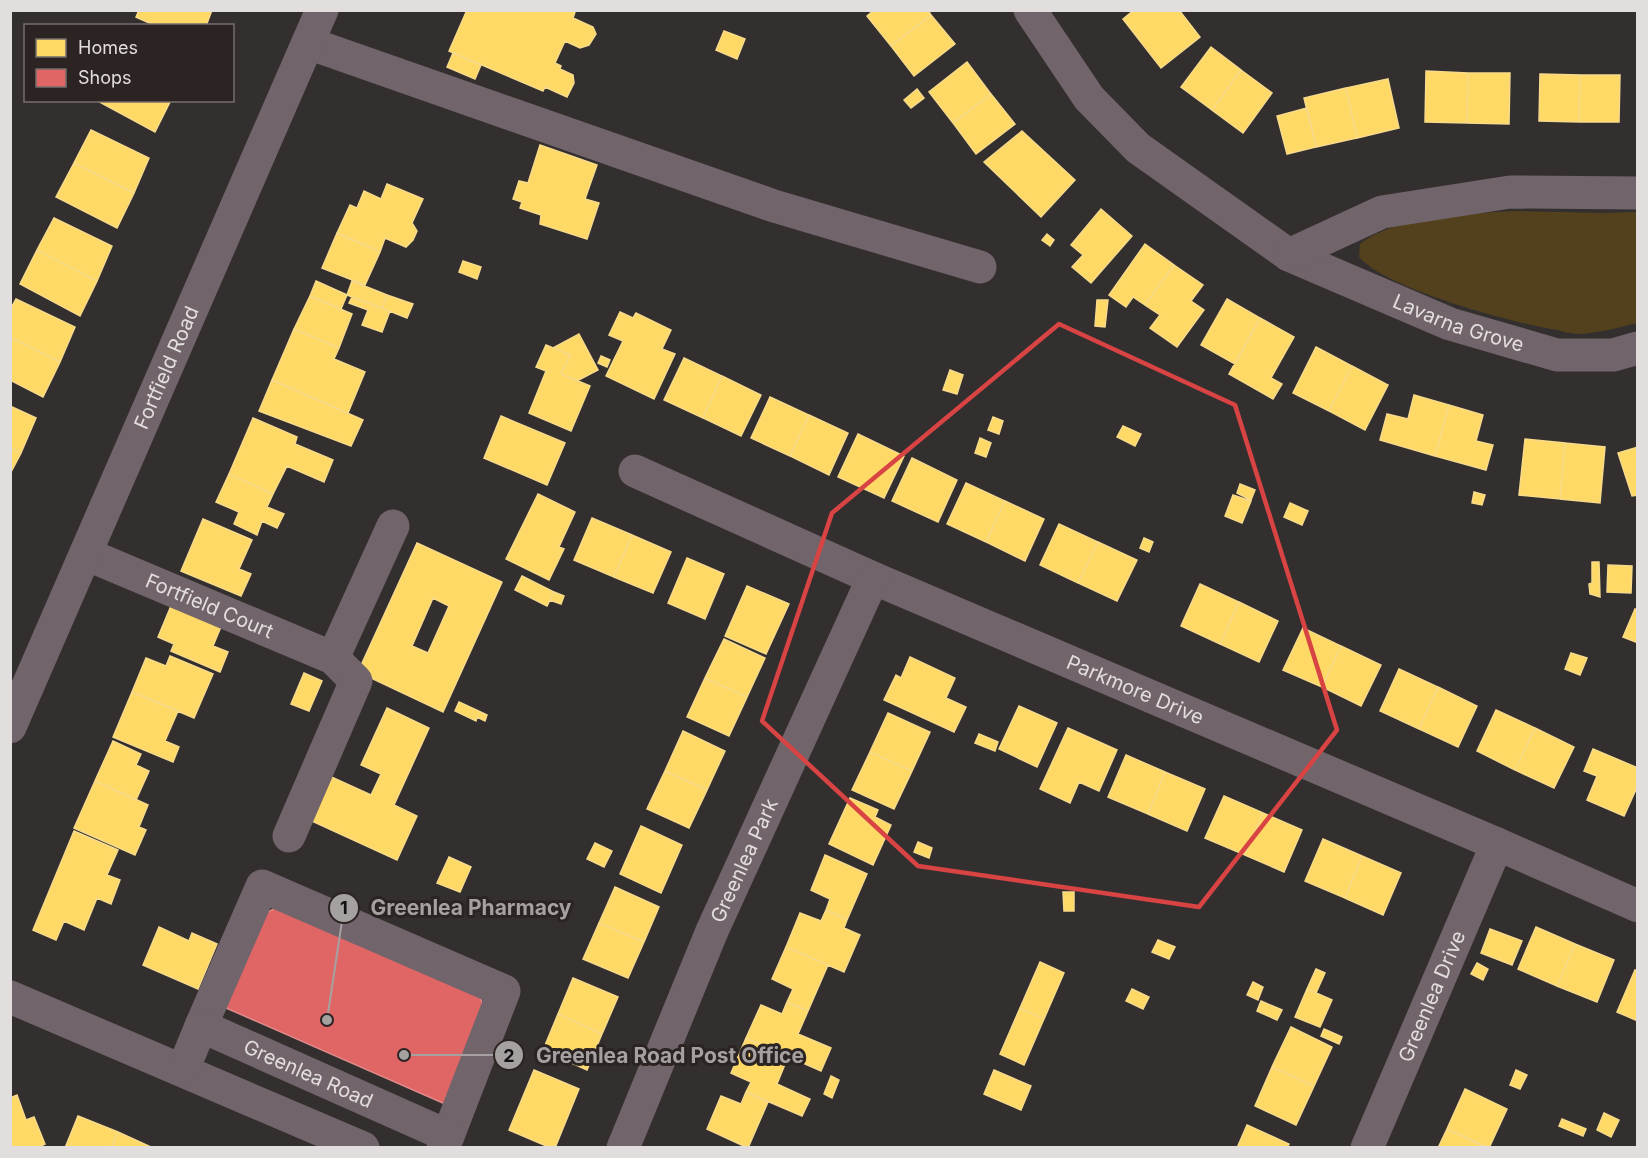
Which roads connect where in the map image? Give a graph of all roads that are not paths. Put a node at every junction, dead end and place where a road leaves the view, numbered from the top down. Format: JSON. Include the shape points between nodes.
{"nodes":[{"id":1,"x":322,"y":10,"type":"edge"},
{"id":2,"x":1030,"y":10,"type":"edge"},
{"id":3,"x":308,"y":43,"type":"junction"},
{"id":4,"x":1638,"y":193,"type":"edge"},
{"id":5,"x":1289,"y":255,"type":"junction"},
{"id":6,"x":980,"y":267,"type":"dead end"},
{"id":7,"x":1638,"y":348,"type":"edge"},
{"id":8,"x":635,"y":471,"type":"dead end"},
{"id":9,"x":393,"y":526,"type":"dead end"},
{"id":10,"x":86,"y":554,"type":"junction"},
{"id":11,"x":873,"y":578,"type":"junction"},
{"id":12,"x":333,"y":658,"type":"junction"},
{"id":13,"x":10,"y":726,"type":"edge"},
{"id":14,"x":289,"y":836,"type":"dead end"},
{"id":15,"x":1497,"y":844,"type":"junction"},
{"id":16,"x":1638,"y":906,"type":"edge"},
{"id":17,"x":10,"y":998,"type":"edge"},
{"id":18,"x":201,"y":1026,"type":"junction"},
{"id":19,"x":183,"y":1070,"type":"junction"},
{"id":20,"x":445,"y":1142,"type":"edge"},
{"id":21,"x":363,"y":1148,"type":"edge"},
{"id":22,"x":623,"y":1148,"type":"edge"},
{"id":23,"x":1367,"y":1148,"type":"edge"}],
"edges":[{"from":1,"to":3,"type":"street","name":"Fortfield Road"},
{"from":2,"to":5,"type":"street","name":"Lavarna Grove","via":[[1089,98],[1138,148]]},
{"from":3,"to":6,"type":"street","via":[[774,206]]},
{"from":3,"to":10,"type":"street","name":"Fortfield Road"},
{"from":4,"to":5,"type":"street","via":[[1510,192],[1382,212]]},
{"from":5,"to":7,"type":"street","name":"Lavarna Grove","via":[[1450,324],[1557,355],[1613,355]]},
{"from":8,"to":11,"type":"street","name":"Parkmore Drive"},
{"from":9,"to":12,"type":"street"},
{"from":10,"to":12,"type":"street","name":"Fortfield Court"},
{"from":10,"to":13,"type":"street","name":"Fortfield Road"},
{"from":11,"to":15,"type":"street","name":"Parkmore Drive"},
{"from":11,"to":22,"type":"street","name":"Greenlea Park","via":[[712,931]]},
{"from":12,"to":14,"type":"street","name":"Fortfield Court","via":[[356,681]]},
{"from":15,"to":16,"type":"street","name":"Parkmore Drive"},
{"from":15,"to":23,"type":"street","name":"Greenlea Drive"},
{"from":17,"to":19,"type":"street"},
{"from":18,"to":19,"type":"street"},
{"from":18,"to":20,"type":"street","name":"Greenlea Road"},
{"from":18,"to":20,"type":"street","via":[[262,886],[504,991]]},
{"from":19,"to":21,"type":"street"}]}
